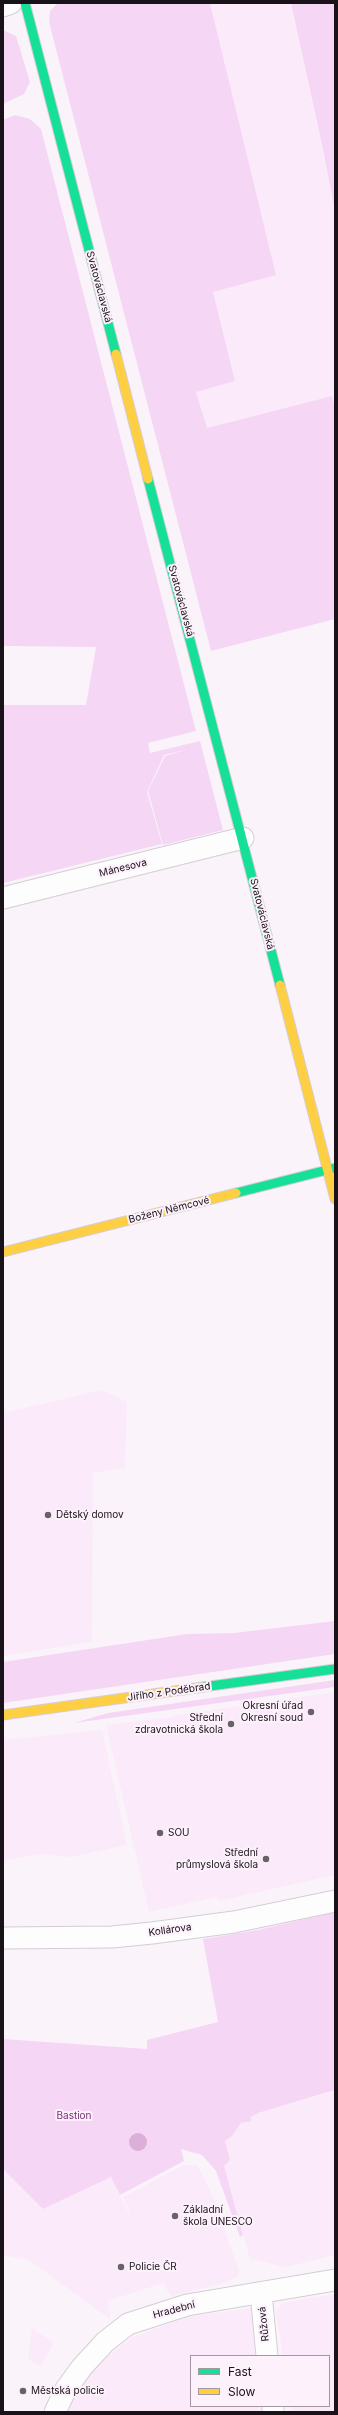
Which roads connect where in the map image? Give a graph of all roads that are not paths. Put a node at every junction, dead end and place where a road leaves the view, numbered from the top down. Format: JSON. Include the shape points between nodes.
{"nodes":[{"id":1,"x":11,"y":3,"type":"edge"},
{"id":2,"x":26,"y":3,"type":"edge"},
{"id":3,"x":3,"y":6,"type":"edge"},
{"id":4,"x":243,"y":838,"type":"junction"},
{"id":5,"x":3,"y":898,"type":"edge"},
{"id":6,"x":331,"y":1169,"type":"edge"},
{"id":7,"x":335,"y":1199,"type":"edge"},
{"id":8,"x":3,"y":1252,"type":"edge"},
{"id":9,"x":335,"y":1669,"type":"edge"},
{"id":10,"x":3,"y":1715,"type":"edge"},
{"id":11,"x":335,"y":1901,"type":"edge"},
{"id":12,"x":3,"y":1938,"type":"edge"},
{"id":13,"x":335,"y":2280,"type":"edge"},
{"id":14,"x":261,"y":2293,"type":"junction"},
{"id":15,"x":268,"y":2355,"type":"edge"},
{"id":16,"x":55,"y":2412,"type":"edge"}],
"edges":[{"from":1,"to":3,"type":"street"},
{"from":2,"to":4,"type":"street","name":"Svatováclavská"},
{"from":4,"to":5,"type":"street","name":"Mánesova"},
{"from":4,"to":6,"type":"street","name":"Svatováclavská"},
{"from":6,"to":7,"type":"street","name":"Svatováclavská"},
{"from":6,"to":8,"type":"street","name":"Boženy Němcové"},
{"from":9,"to":10,"type":"street","name":"Jiřího z Poděbrad"},
{"from":11,"to":12,"type":"street","name":"Kollárova","via":[[234,1922],[152,1933]]},
{"from":13,"to":14,"type":"street","name":"Hradební"},
{"from":14,"to":15,"type":"street","name":"Růžová"},
{"from":14,"to":16,"type":"street","name":"Hradební","via":[[187,2305],[128,2324],[105,2342],[82,2367],[71,2381]]}]}
